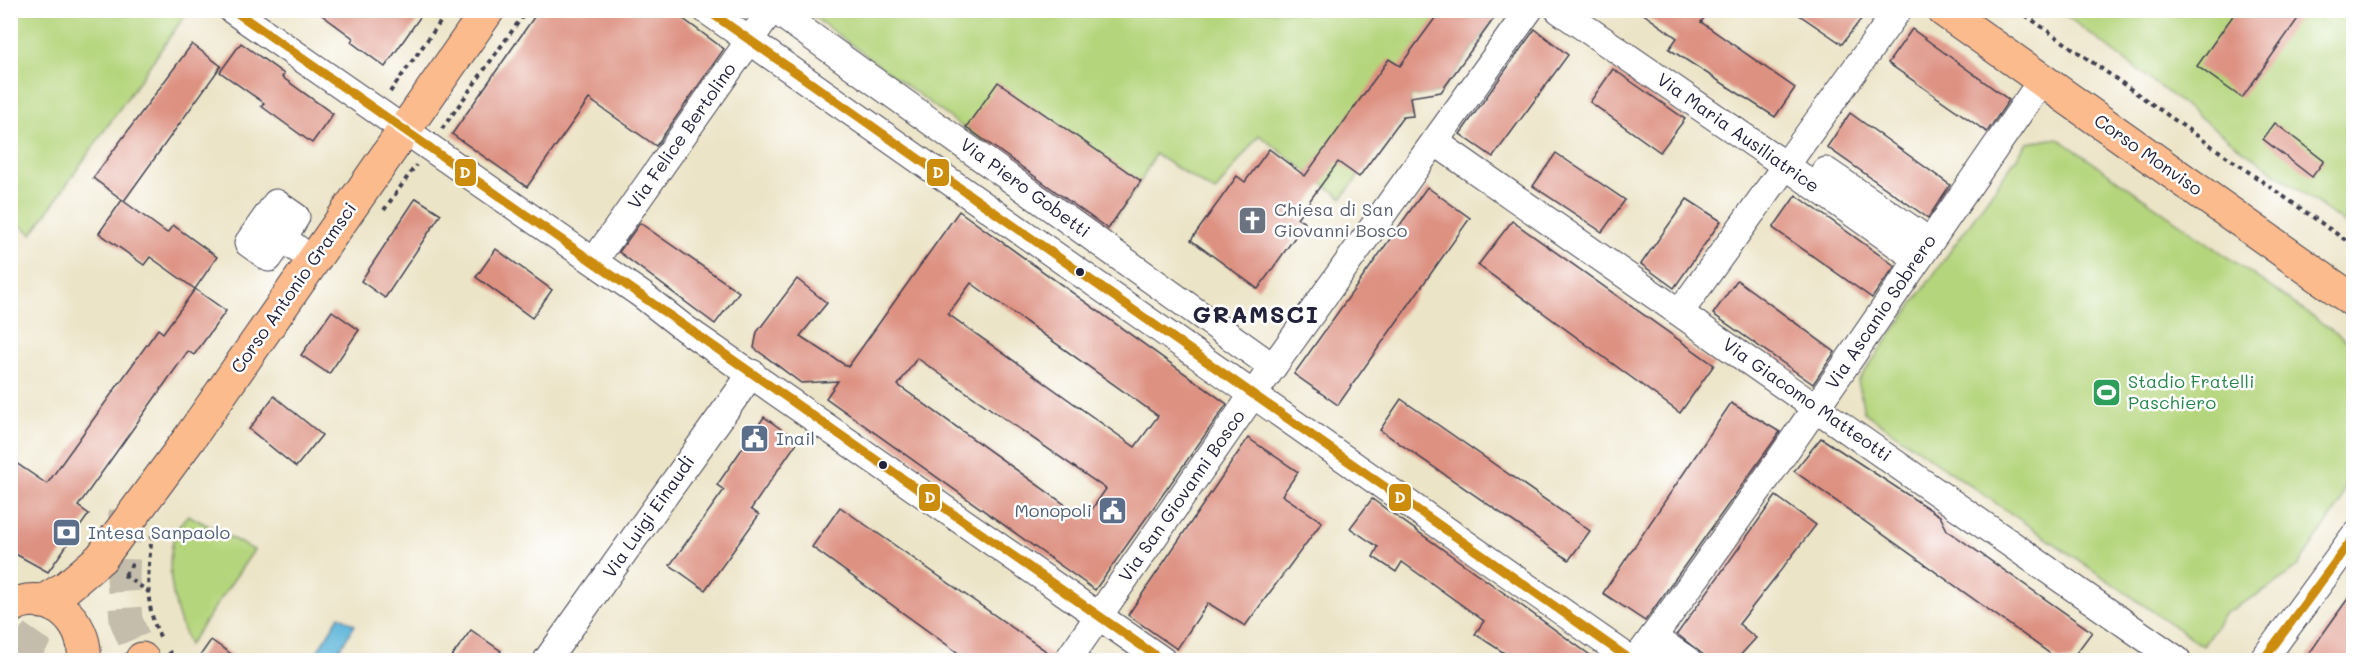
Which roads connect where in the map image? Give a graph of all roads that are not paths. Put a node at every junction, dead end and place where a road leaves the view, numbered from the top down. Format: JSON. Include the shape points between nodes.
{"nodes":[{"id":1,"x":232,"y":10,"type":"edge"},
{"id":2,"x":488,"y":10,"type":"edge"},
{"id":3,"x":706,"y":10,"type":"edge"},
{"id":4,"x":771,"y":10,"type":"edge"},
{"id":5,"x":776,"y":10,"type":"edge"},
{"id":6,"x":1529,"y":10,"type":"edge"},
{"id":7,"x":1558,"y":10,"type":"edge"},
{"id":8,"x":1589,"y":10,"type":"edge"},
{"id":9,"x":1898,"y":10,"type":"edge"},
{"id":10,"x":1943,"y":10,"type":"edge"},
{"id":11,"x":1981,"y":10,"type":"edge"},
{"id":12,"x":748,"y":42,"type":"junction"},
{"id":13,"x":2042,"y":80,"type":"junction"},
{"id":14,"x":405,"y":129,"type":"junction"},
{"id":15,"x":1435,"y":142,"type":"junction"},
{"id":16,"x":1790,"y":158,"type":"junction"},
{"id":17,"x":283,"y":238,"type":"dead end"},
{"id":18,"x":1923,"y":250,"type":"junction"},
{"id":19,"x":312,"y":260,"type":"junction"},
{"id":20,"x":594,"y":261,"type":"junction"},
{"id":21,"x":2354,"y":279,"type":"edge"},
{"id":22,"x":2354,"y":301,"type":"edge"},
{"id":23,"x":1680,"y":312,"type":"junction"},
{"id":24,"x":1273,"y":367,"type":"junction"},
{"id":25,"x":752,"y":373,"type":"junction"},
{"id":26,"x":1252,"y":396,"type":"junction"},
{"id":27,"x":1817,"y":407,"type":"junction"},
{"id":28,"x":2354,"y":536,"type":"edge"},
{"id":29,"x":97,"y":563,"type":"junction"},
{"id":30,"x":19,"y":604,"type":"edge"},
{"id":31,"x":1100,"y":615,"type":"junction"},
{"id":32,"x":1653,"y":637,"type":"junction"},
{"id":33,"x":84,"y":653,"type":"edge"},
{"id":34,"x":547,"y":660,"type":"edge"},
{"id":35,"x":1068,"y":660,"type":"edge"},
{"id":36,"x":1162,"y":660,"type":"edge"},
{"id":37,"x":1633,"y":660,"type":"edge"},
{"id":38,"x":1687,"y":660,"type":"edge"},
{"id":39,"x":2177,"y":660,"type":"edge"},
{"id":40,"x":2263,"y":660,"type":"edge"}],
"edges":[{"from":1,"to":14,"type":"street"},
{"from":2,"to":14,"type":"main road","name":"Corso Antonio Gramsci"},
{"from":3,"to":12,"type":"street"},
{"from":4,"to":12,"type":"street","name":"Via Felice Bertolino"},
{"from":5,"to":24,"type":"street","name":"Via Piero Gobetti"},
{"from":6,"to":15,"type":"street","name":"Via San Giovanni Bosco"},
{"from":7,"to":16,"type":"street","name":"Via Maria Ausiliatrice"},
{"from":8,"to":16,"type":"street","name":"Via Maria Ausiliatrice"},
{"from":9,"to":16,"type":"street"},
{"from":10,"to":13,"type":"main road","name":"Corso Monviso"},
{"from":11,"to":21,"type":"main road","name":"Corso Monviso"},
{"from":12,"to":20,"type":"street","name":"Via Felice Bertolino"},
{"from":12,"to":26,"type":"street"},
{"from":13,"to":18,"type":"street","name":"Via Ascanio Sobrero"},
{"from":13,"to":22,"type":"main road","name":"Corso Monviso"},
{"from":14,"to":19,"type":"main road","name":"Corso Antonio Gramsci"},
{"from":14,"to":20,"type":"street"},
{"from":15,"to":23,"type":"street","name":"Via Giacomo Matteotti"},
{"from":15,"to":24,"type":"street","name":"Via San Giovanni Bosco"},
{"from":16,"to":18,"type":"street","name":"Via Maria Ausiliatrice"},
{"from":16,"to":23,"type":"street"},
{"from":17,"to":19,"type":"street"},
{"from":18,"to":27,"type":"street","name":"Via Ascanio Sobrero"},
{"from":19,"to":29,"type":"main road","name":"Corso Antonio Gramsci","via":[[189,439]]},
{"from":20,"to":25,"type":"street"},
{"from":23,"to":27,"type":"street","name":"Via Giacomo Matteotti"},
{"from":24,"to":26,"type":"street","name":"Via San Giovanni Bosco"},
{"from":25,"to":31,"type":"street"},
{"from":25,"to":34,"type":"street","name":"Via Luigi Einaudi"},
{"from":26,"to":31,"type":"street","name":"Via San Giovanni Bosco"},
{"from":26,"to":37,"type":"street"},
{"from":27,"to":32,"type":"street","name":"Via Ascanio Sobrero"},
{"from":27,"to":39,"type":"street","name":"Via Giacomo Matteotti"},
{"from":28,"to":40,"type":"street"},
{"from":29,"to":30,"type":"main road","name":"Corso Antonio Gramsci"},
{"from":29,"to":33,"type":"main road","name":"Corso Antonio Gramsci","via":[[87,598]]},
{"from":30,"to":33,"type":"main road","via":[[66,612]]},
{"from":31,"to":35,"type":"street","name":"Via San Giovanni Bosco"},
{"from":31,"to":36,"type":"street"},
{"from":32,"to":37,"type":"street","name":"Via Ascanio Sobrero"},
{"from":32,"to":38,"type":"street"}]}
